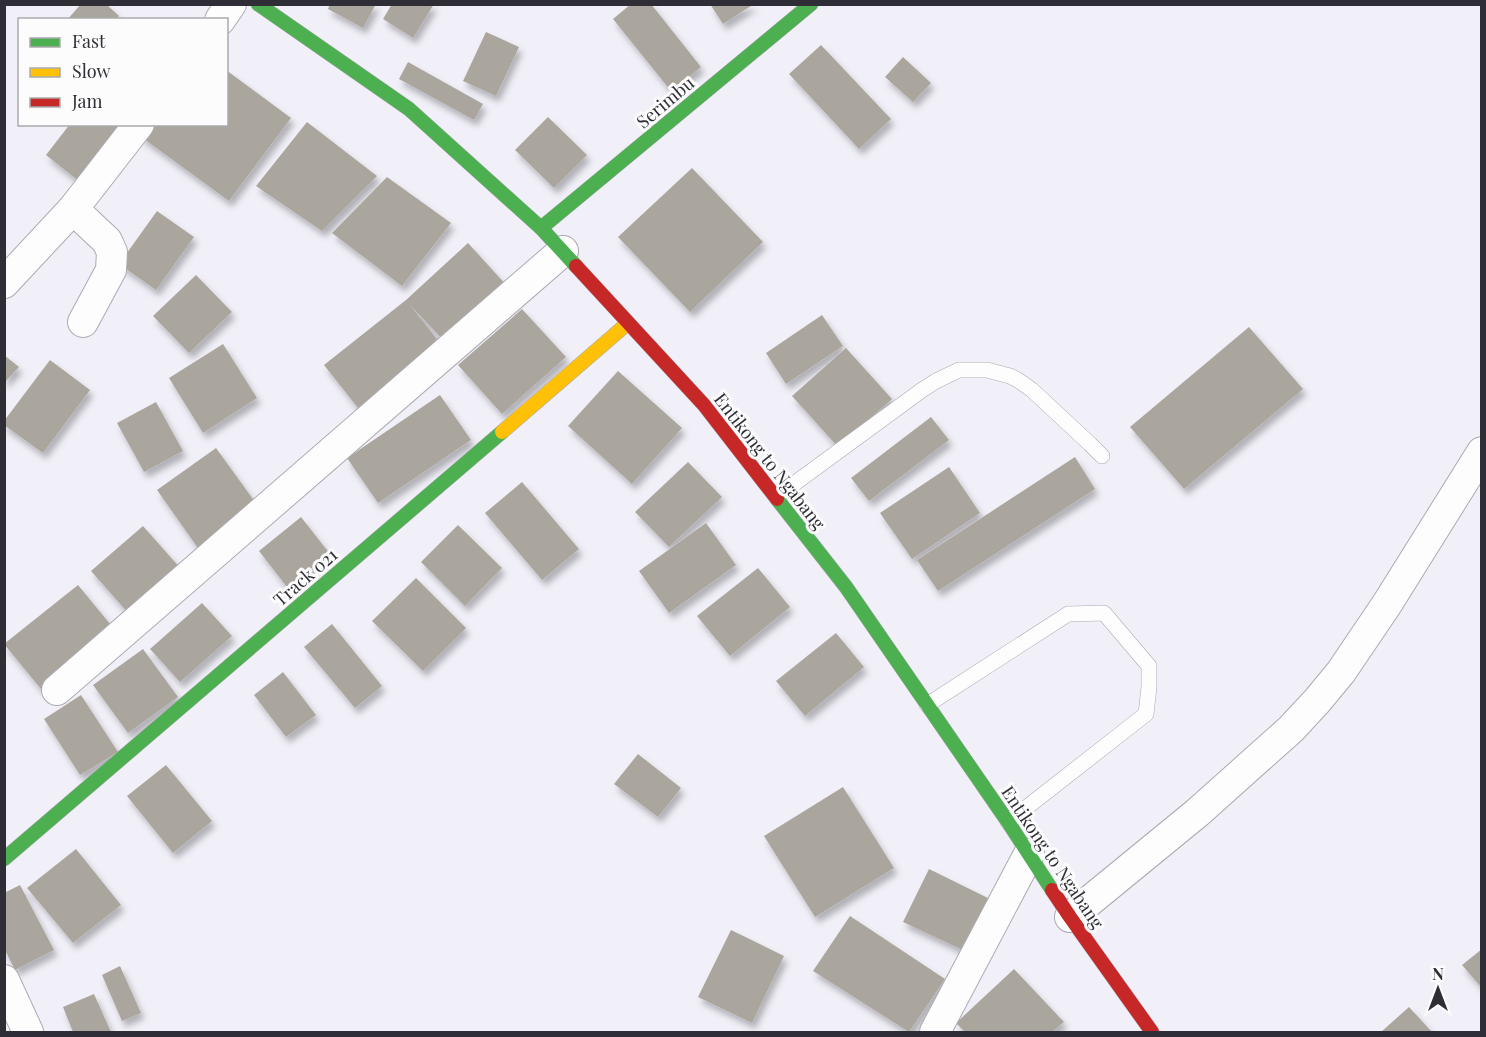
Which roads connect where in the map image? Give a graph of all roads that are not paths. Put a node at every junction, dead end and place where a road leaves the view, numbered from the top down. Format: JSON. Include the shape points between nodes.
{"nodes":[{"id":1,"x":231,"y":4,"type":"edge"},
{"id":2,"x":258,"y":4,"type":"edge"},
{"id":3,"x":811,"y":4,"type":"edge"},
{"id":4,"x":221,"y":18,"type":"edge"},
{"id":5,"x":137,"y":126,"type":"edge"},
{"id":6,"x":73,"y":209,"type":"junction"},
{"id":7,"x":541,"y":228,"type":"junction"},
{"id":8,"x":563,"y":251,"type":"junction"},
{"id":9,"x":4,"y":283,"type":"edge"},
{"id":10,"x":83,"y":322,"type":"dead end"},
{"id":11,"x":628,"y":323,"type":"junction"},
{"id":12,"x":1482,"y":452,"type":"edge"},
{"id":13,"x":1102,"y":456,"type":"dead end"},
{"id":14,"x":776,"y":497,"type":"junction"},
{"id":15,"x":57,"y":690,"type":"dead end"},
{"id":16,"x":927,"y":705,"type":"junction"},
{"id":17,"x":1008,"y":822,"type":"junction"},
{"id":18,"x":1029,"y":854,"type":"junction"},
{"id":19,"x":4,"y":859,"type":"edge"},
{"id":20,"x":1070,"y":917,"type":"junction"},
{"id":21,"x":4,"y":980,"type":"edge"},
{"id":22,"x":28,"y":1032,"type":"edge"},
{"id":23,"x":935,"y":1032,"type":"edge"},
{"id":24,"x":1152,"y":1032,"type":"edge"}],
"edges":[{"from":1,"to":4,"type":"street"},
{"from":2,"to":7,"type":"main road","name":"Entikong to Ngabang","via":[[409,109]]},
{"from":3,"to":7,"type":"main road","name":"Serimbu"},
{"from":5,"to":6,"type":"street"},
{"from":6,"to":9,"type":"street"},
{"from":6,"to":10,"type":"street","via":[[107,242],[112,252],[111,270]]},
{"from":7,"to":8,"type":"main road","name":"Entikong to Ngabang"},
{"from":8,"to":11,"type":"main road","name":"Entikong to Ngabang"},
{"from":8,"to":15,"type":"street"},
{"from":11,"to":14,"type":"main road","name":"Entikong to Ngabang","via":[[704,405]]},
{"from":11,"to":19,"type":"main road","name":"Track 021"},
{"from":12,"to":20,"type":"street","via":[[1387,604],[1317,701],[1205,805]]},
{"from":13,"to":14,"type":"lane","via":[[1018,380],[987,370],[958,370],[922,390]]},
{"from":14,"to":16,"type":"main road","name":"Entikong to Ngabang","via":[[846,587]]},
{"from":16,"to":17,"type":"main road","name":"Entikong to Ngabang"},
{"from":16,"to":17,"type":"lane","via":[[1068,614],[1104,614],[1149,666],[1146,714]]},
{"from":17,"to":18,"type":"main road","name":"Entikong to Ngabang"},
{"from":18,"to":20,"type":"main road","name":"Entikong to Ngabang"},
{"from":18,"to":23,"type":"street"},
{"from":20,"to":24,"type":"main road","name":"Entikong to Ngabang"},
{"from":21,"to":22,"type":"street"}]}
